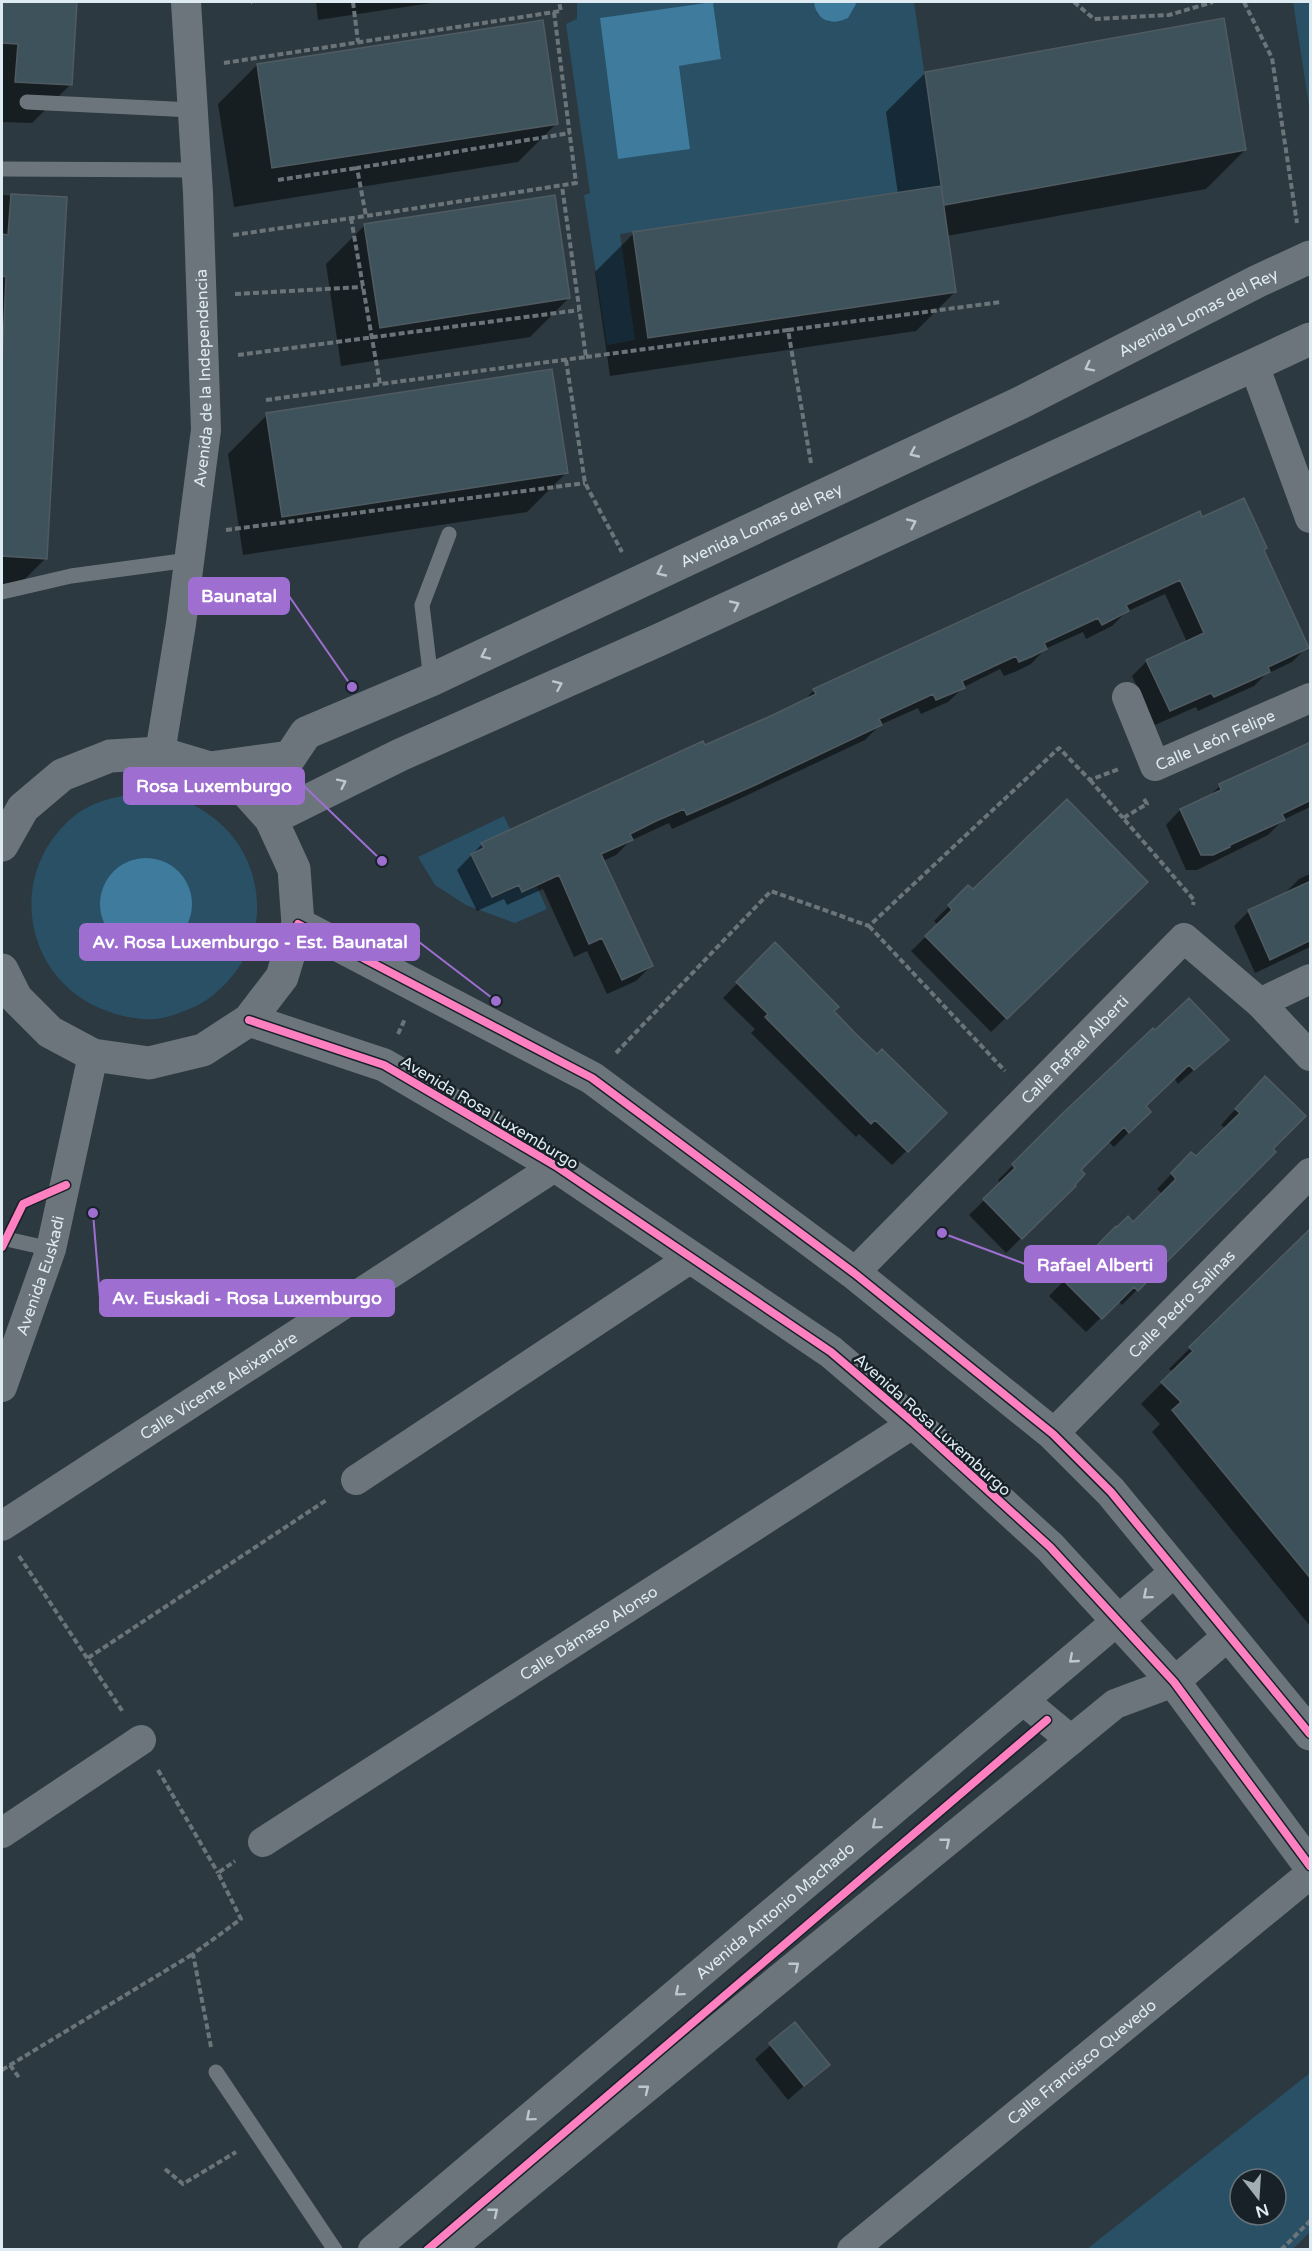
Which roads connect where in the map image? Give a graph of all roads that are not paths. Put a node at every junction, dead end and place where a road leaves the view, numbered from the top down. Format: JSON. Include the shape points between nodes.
{"nodes":[{"id":1,"x":186,"y":2,"type":"edge"},
{"id":2,"x":27,"y":102,"type":"dead end"},
{"id":3,"x":194,"y":110,"type":"junction"},
{"id":4,"x":2,"y":169,"type":"edge"},
{"id":5,"x":197,"y":170,"type":"junction"},
{"id":6,"x":1308,"y":258,"type":"edge"},
{"id":7,"x":1311,"y":339,"type":"edge"},
{"id":8,"x":1254,"y":365,"type":"junction"},
{"id":9,"x":1311,"y":518,"type":"edge"},
{"id":10,"x":450,"y":534,"type":"dead end"},
{"id":11,"x":189,"y":560,"type":"junction"},
{"id":12,"x":2,"y":592,"type":"edge"},
{"id":13,"x":431,"y":680,"type":"junction"},
{"id":14,"x":1127,"y":697,"type":"dead end"},
{"id":15,"x":1311,"y":698,"type":"edge"},
{"id":16,"x":160,"y":753,"type":"junction"},
{"id":17,"x":210,"y":768,"type":"junction"},
{"id":18,"x":271,"y":819,"type":"junction"},
{"id":19,"x":2,"y":844,"type":"edge"},
{"id":20,"x":298,"y":924,"type":"junction"},
{"id":21,"x":2,"y":970,"type":"edge"},
{"id":22,"x":1311,"y":979,"type":"edge"},
{"id":23,"x":1260,"y":1003,"type":"junction"},
{"id":24,"x":249,"y":1020,"type":"junction"},
{"id":25,"x":93,"y":1055,"type":"junction"},
{"id":26,"x":1311,"y":1056,"type":"edge"},
{"id":27,"x":556,"y":1166,"type":"junction"},
{"id":28,"x":1311,"y":1173,"type":"edge"},
{"id":29,"x":2,"y":1238,"type":"edge"},
{"id":30,"x":51,"y":1249,"type":"junction"},
{"id":31,"x":692,"y":1258,"type":"junction"},
{"id":32,"x":854,"y":1273,"type":"junction"},
{"id":33,"x":2,"y":1387,"type":"edge"},
{"id":34,"x":914,"y":1423,"type":"junction"},
{"id":35,"x":1053,"y":1434,"type":"junction"},
{"id":36,"x":356,"y":1480,"type":"road end"},
{"id":37,"x":8,"y":1538,"type":"edge"},
{"id":38,"x":1176,"y":1571,"type":"junction"},
{"id":39,"x":1117,"y":1620,"type":"junction"},
{"id":40,"x":1229,"y":1635,"type":"junction"},
{"id":41,"x":1174,"y":1682,"type":"junction"},
{"id":42,"x":1024,"y":1701,"type":"junction"},
{"id":43,"x":1311,"y":1734,"type":"edge"},
{"id":44,"x":141,"y":1740,"type":"road end"},
{"id":45,"x":1071,"y":1740,"type":"junction"},
{"id":46,"x":2,"y":1833,"type":"edge"},
{"id":47,"x":263,"y":1842,"type":"road end"},
{"id":48,"x":1311,"y":1866,"type":"edge"},
{"id":49,"x":1311,"y":1874,"type":"edge"},
{"id":50,"x":216,"y":2072,"type":"road end"},
{"id":51,"x":335,"y":2250,"type":"edge"},
{"id":52,"x":373,"y":2250,"type":"edge"},
{"id":53,"x":448,"y":2250,"type":"edge"},
{"id":54,"x":852,"y":2250,"type":"edge"}],
"edges":[{"from":1,"to":3,"type":"street","name":"Avenida de la Independencia"},
{"from":2,"to":3,"type":"lane"},
{"from":3,"to":5,"type":"street","name":"Avenida de la Independencia"},
{"from":4,"to":5,"type":"lane"},
{"from":5,"to":11,"type":"street","name":"Avenida de la Independencia","via":[[206,430]]},
{"from":6,"to":13,"type":"main road","name":"Avenida Lomas del Rey","one_way":true,"via":[[1020,403]]},
{"from":7,"to":8,"type":"main road"},
{"from":8,"to":9,"type":"street"},
{"from":18,"to":8,"type":"main road","one_way":true,"via":[[400,755],[651,644]]},
{"from":10,"to":13,"type":"lane","via":[[422,605]]},
{"from":11,"to":12,"type":"lane","via":[[71,576]]},
{"from":11,"to":16,"type":"street","name":"Avenida de la Independencia"},
{"from":13,"to":17,"type":"main road","name":"Avenida Lomas del Rey","via":[[306,733],[290,758]]},
{"from":14,"to":15,"type":"street","name":"Calle León Felipe","via":[[1144,771]]},
{"from":16,"to":17,"type":"main road"},
{"from":16,"to":19,"type":"main road","via":[[110,756],[62,775],[23,808]]},
{"from":17,"to":18,"type":"main road","via":[[244,789]]},
{"from":18,"to":20,"type":"main road","via":[[294,869]]},
{"from":20,"to":24,"type":"main road","via":[[282,977]]},
{"from":20,"to":32,"type":"main road","via":[[592,1078]]},
{"from":21,"to":25,"type":"main road","via":[[16,998],[50,1032]]},
{"from":22,"to":23,"type":"street"},
{"from":23,"to":26,"type":"street"},
{"from":23,"to":32,"type":"street","name":"Calle Rafael Alberti","via":[[1184,938]]},
{"from":24,"to":25,"type":"main road","via":[[203,1050],[149,1063]]},
{"from":24,"to":27,"type":"main road","name":"Avenida Rosa Luxemburgo","via":[[384,1065]]},
{"from":25,"to":30,"type":"street","name":"Avenida Euskadi"},
{"from":27,"to":31,"type":"main road","name":"Avenida Rosa Luxemburgo"},
{"from":27,"to":37,"type":"street","name":"Calle Vicente Aleixandre"},
{"from":28,"to":35,"type":"street","name":"Calle Pedro Salinas"},
{"from":29,"to":30,"type":"lane"},
{"from":30,"to":33,"type":"street","name":"Avenida Euskadi"},
{"from":31,"to":34,"type":"main road","name":"Avenida Rosa Luxemburgo","via":[[831,1352]]},
{"from":31,"to":36,"type":"street"},
{"from":32,"to":35,"type":"main road"},
{"from":34,"to":39,"type":"main road","name":"Avenida Rosa Luxemburgo","via":[[1050,1547]]},
{"from":34,"to":47,"type":"street","name":"Calle Dámaso Alonso"},
{"from":35,"to":38,"type":"main road","via":[[1111,1492]]},
{"from":38,"to":39,"type":"street","name":"Avenida Antonio Machado","one_way":true},
{"from":38,"to":40,"type":"main road"},
{"from":39,"to":41,"type":"main road","name":"Avenida Rosa Luxemburgo"},
{"from":39,"to":42,"type":"street","name":"Avenida Antonio Machado","one_way":true},
{"from":40,"to":41,"type":"street"},
{"from":40,"to":43,"type":"main road"},
{"from":41,"to":45,"type":"street","via":[[1115,1704]]},
{"from":41,"to":48,"type":"main road","name":"Avenida Rosa Luxemburgo"},
{"from":42,"to":45,"type":"street"},
{"from":42,"to":52,"type":"street","name":"Avenida Antonio Machado","one_way":true},
{"from":44,"to":46,"type":"street"},
{"from":53,"to":45,"type":"street","one_way":true},
{"from":49,"to":54,"type":"street","name":"Calle Francisco Quevedo"},
{"from":50,"to":51,"type":"lane"}]}
